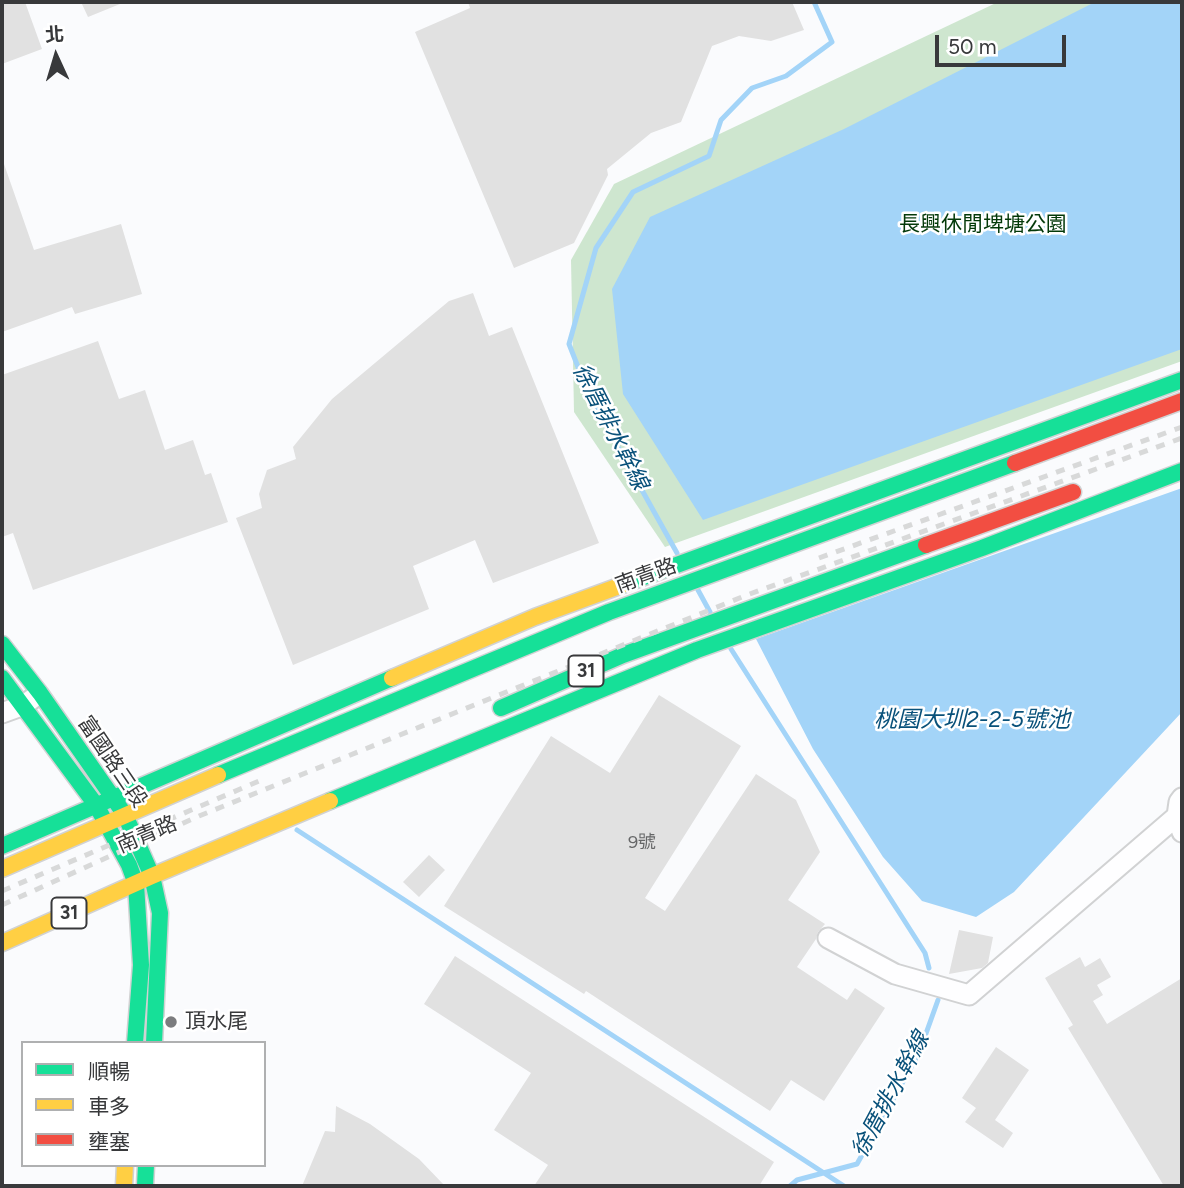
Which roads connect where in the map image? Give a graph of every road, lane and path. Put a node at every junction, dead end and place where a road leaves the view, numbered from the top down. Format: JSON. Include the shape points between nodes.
{"nodes":[{"id":1,"x":1182,"y":380,"type":"edge"},
{"id":2,"x":1182,"y":401,"type":"edge"},
{"id":3,"x":1122,"y":423,"type":"junction"},
{"id":4,"x":1029,"y":435,"type":"junction"},
{"id":5,"x":1182,"y":471,"type":"edge"},
{"id":6,"x":1040,"y":526,"type":"junction"},
{"id":7,"x":2,"y":643,"type":"edge"},
{"id":8,"x":632,"y":676,"type":"junction"},
{"id":9,"x":2,"y":678,"type":"edge"},
{"id":10,"x":542,"y":690,"type":"junction"},
{"id":11,"x":40,"y":693,"type":"junction"},
{"id":12,"x":24,"y":705,"type":"junction"},
{"id":13,"x":2,"y":713,"type":"edge"},
{"id":14,"x":488,"y":713,"type":"dead end"},
{"id":15,"x":268,"y":730,"type":"junction"},
{"id":16,"x":192,"y":786,"type":"junction"},
{"id":17,"x":112,"y":797,"type":"junction"},
{"id":18,"x":96,"y":805,"type":"junction"},
{"id":19,"x":1181,"y":815,"type":"edge"},
{"id":20,"x":125,"y":816,"type":"junction"},
{"id":21,"x":107,"y":824,"type":"junction"},
{"id":22,"x":2,"y":846,"type":"edge"},
{"id":23,"x":151,"y":855,"type":"junction"},
{"id":24,"x":122,"y":868,"type":"junction"},
{"id":25,"x":2,"y":869,"type":"edge"},
{"id":26,"x":152,"y":876,"type":"junction"},
{"id":27,"x":136,"y":884,"type":"junction"},
{"id":28,"x":828,"y":938,"type":"dead end"},
{"id":29,"x":2,"y":943,"type":"edge"},
{"id":30,"x":135,"y":1041,"type":"edge"},
{"id":31,"x":154,"y":1041,"type":"edge"},
{"id":32,"x":125,"y":1167,"type":"edge"},
{"id":33,"x":146,"y":1167,"type":"edge"},
{"id":34,"x":124,"y":1186,"type":"edge"},
{"id":35,"x":145,"y":1186,"type":"edge"}],
"edges":[{"from":1,"to":4,"type":"main road"},
{"from":2,"to":3,"type":"main road","name":"南青路","number":"31"},
{"from":3,"to":4,"type":"main road","name":"南青路"},
{"from":3,"to":16,"type":"main road","name":"南青路","number":"31","via":[[609,612]]},
{"from":4,"to":15,"type":"main road","via":[[535,617]]},
{"from":5,"to":6,"type":"main road","number":"31"},
{"from":6,"to":8,"type":"main road","number":"31"},
{"from":6,"to":10,"type":"main road","number":"31","via":[[1091,485],[623,655]]},
{"from":7,"to":11,"type":"main road","name":"富國路三段"},
{"from":8,"to":10,"type":"main road"},
{"from":8,"to":26,"type":"main road","number":"31"},
{"from":9,"to":12,"type":"main road","name":"富國路三段"},
{"from":10,"to":14,"type":"main road","number":"31"},
{"from":11,"to":12,"type":"street"},
{"from":11,"to":17,"type":"main road","name":"富國路三段"},
{"from":12,"to":13,"type":"street"},
{"from":12,"to":18,"type":"main road","name":"富國路三段"},
{"from":15,"to":16,"type":"main road","name":"南青路"},
{"from":15,"to":17,"type":"main road"},
{"from":16,"to":20,"type":"main road","name":"南青路","number":"31"},
{"from":17,"to":18,"type":"main road"},
{"from":17,"to":20,"type":"main road","name":"富國路三段"},
{"from":18,"to":21,"type":"main road","name":"富國路三段"},
{"from":18,"to":22,"type":"main road"},
{"from":19,"to":28,"type":"street","via":[[969,995],[895,974]]},
{"from":20,"to":21,"type":"main road","name":"南青路","number":"31"},
{"from":20,"to":23,"type":"main road","name":"富國路三段"},
{"from":21,"to":24,"type":"main road","name":"富國路三段"},
{"from":21,"to":25,"type":"main road","name":"南青路","number":"31"},
{"from":23,"to":24,"type":"main road","name":"南青路"},
{"from":23,"to":26,"type":"main road","name":"富國路三段"},
{"from":24,"to":27,"type":"main road","name":"富國路三段"},
{"from":26,"to":27,"type":"main road","number":"31"},
{"from":26,"to":31,"type":"main road","name":"富國路三段","via":[[160,914]]},
{"from":27,"to":29,"type":"main road","number":"31"},
{"from":27,"to":30,"type":"main road","name":"富國路三段","via":[[141,965]]},
{"from":32,"to":34,"type":"main road"},
{"from":33,"to":35,"type":"main road"}]}
